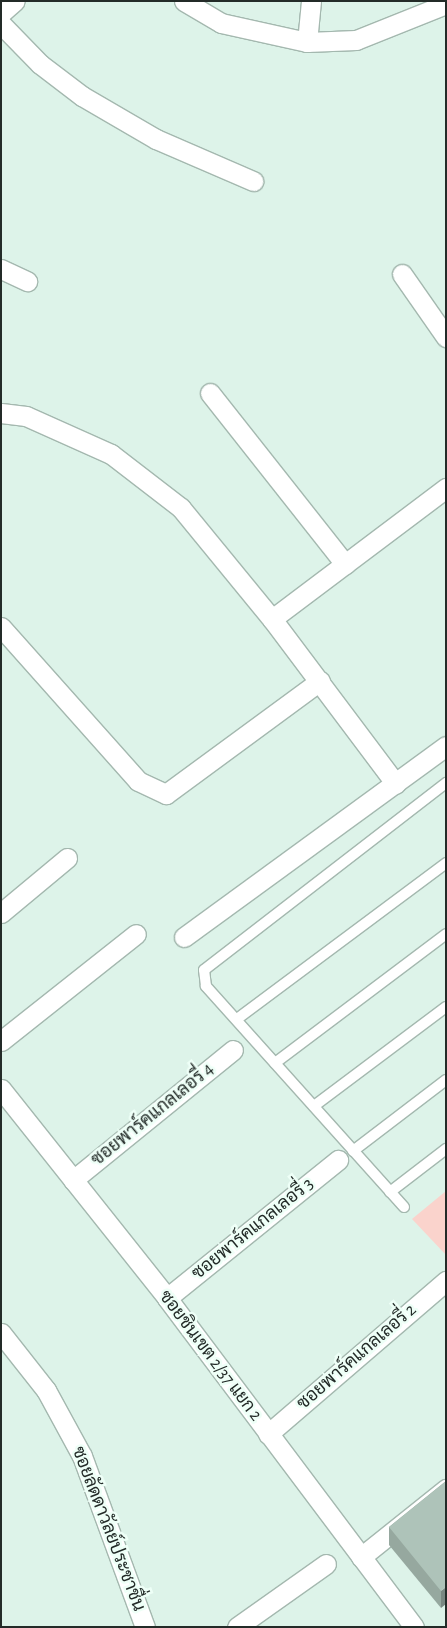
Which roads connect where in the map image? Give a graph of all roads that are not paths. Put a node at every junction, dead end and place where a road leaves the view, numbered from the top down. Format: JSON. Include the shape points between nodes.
{"nodes":[{"id":1,"x":15,"y":1,"type":"edge"},
{"id":2,"x":184,"y":1,"type":"edge"},
{"id":3,"x":311,"y":1,"type":"edge"},
{"id":4,"x":446,"y":4,"type":"edge"},
{"id":5,"x":1,"y":13,"type":"edge"},
{"id":6,"x":1,"y":24,"type":"edge"},
{"id":7,"x":306,"y":42,"type":"junction"},
{"id":8,"x":253,"y":181,"type":"dead end"},
{"id":9,"x":1,"y":268,"type":"edge"},
{"id":10,"x":402,"y":274,"type":"dead end"},
{"id":11,"x":28,"y":281,"type":"dead end"},
{"id":12,"x":446,"y":337,"type":"edge"},
{"id":13,"x":210,"y":393,"type":"dead end"},
{"id":14,"x":1,"y":413,"type":"edge"},
{"id":15,"x":446,"y":488,"type":"edge"},
{"id":16,"x":345,"y":564,"type":"junction"},
{"id":17,"x":272,"y":619,"type":"junction"},
{"id":18,"x":1,"y":628,"type":"edge"},
{"id":19,"x":320,"y":681,"type":"junction"},
{"id":20,"x":446,"y":746,"type":"edge"},
{"id":21,"x":446,"y":783,"type":"edge"},
{"id":22,"x":396,"y":784,"type":"junction"},
{"id":23,"x":67,"y":858,"type":"dead end"},
{"id":24,"x":446,"y":863,"type":"edge"},
{"id":25,"x":1,"y":913,"type":"edge"},
{"id":26,"x":136,"y":934,"type":"dead end"},
{"id":27,"x":446,"y":934,"type":"edge"},
{"id":28,"x":184,"y":937,"type":"dead end"},
{"id":29,"x":446,"y":1007,"type":"edge"},
{"id":30,"x":237,"y":1019,"type":"junction"},
{"id":31,"x":1,"y":1041,"type":"edge"},
{"id":32,"x":233,"y":1050,"type":"dead end"},
{"id":33,"x":275,"y":1062,"type":"junction"},
{"id":34,"x":446,"y":1080,"type":"edge"},
{"id":35,"x":1,"y":1089,"type":"edge"},
{"id":36,"x":314,"y":1106,"type":"junction"},
{"id":37,"x":446,"y":1148,"type":"edge"},
{"id":38,"x":346,"y":1156,"type":"junction"},
{"id":39,"x":74,"y":1180,"type":"junction"},
{"id":40,"x":390,"y":1192,"type":"junction"},
{"id":41,"x":404,"y":1208,"type":"dead end"},
{"id":42,"x":446,"y":1280,"type":"edge"},
{"id":43,"x":167,"y":1298,"type":"junction"},
{"id":44,"x":1,"y":1333,"type":"edge"},
{"id":45,"x":268,"y":1434,"type":"junction"},
{"id":46,"x":446,"y":1488,"type":"edge"},
{"id":47,"x":361,"y":1557,"type":"junction"},
{"id":48,"x":326,"y":1564,"type":"dead end"},
{"id":49,"x":145,"y":1627,"type":"edge"},
{"id":50,"x":237,"y":1627,"type":"edge"},
{"id":51,"x":414,"y":1627,"type":"edge"}],
"edges":[{"from":1,"to":5,"type":"street"},
{"from":2,"to":7,"type":"street","via":[[221,23]]},
{"from":3,"to":7,"type":"street"},
{"from":4,"to":7,"type":"street","via":[[356,40]]},
{"from":6,"to":8,"type":"street","via":[[40,64],[96,105],[156,139]]},
{"from":9,"to":11,"type":"street"},
{"from":10,"to":12,"type":"street"},
{"from":13,"to":16,"type":"street"},
{"from":14,"to":17,"type":"street","via":[[26,416],[65,432],[142,474],[181,508]]},
{"from":15,"to":16,"type":"street"},
{"from":16,"to":17,"type":"street"},
{"from":17,"to":19,"type":"street"},
{"from":18,"to":19,"type":"street","via":[[138,781],[166,794]]},
{"from":19,"to":22,"type":"street"},
{"from":20,"to":22,"type":"street"},
{"from":21,"to":30,"type":"lane","via":[[204,970],[206,986]]},
{"from":22,"to":28,"type":"street"},
{"from":23,"to":25,"type":"street"},
{"from":24,"to":30,"type":"lane"},
{"from":26,"to":31,"type":"street"},
{"from":27,"to":33,"type":"lane"},
{"from":29,"to":36,"type":"lane"},
{"from":30,"to":33,"type":"lane"},
{"from":32,"to":39,"type":"street","name":"ซอยพาร์คแกลเลอรี่ 4"},
{"from":33,"to":36,"type":"lane"},
{"from":34,"to":38,"type":"lane"},
{"from":35,"to":39,"type":"street","name":"ซอยชินเขต 2/37 แยก 2"},
{"from":36,"to":38,"type":"lane"},
{"from":37,"to":40,"type":"lane"},
{"from":38,"to":40,"type":"lane"},
{"from":38,"to":43,"type":"street","name":"ซอยพาร์คแกลเลอรี่ 3"},
{"from":39,"to":43,"type":"street","name":"ซอยชินเขต 2/37 แยก 2"},
{"from":40,"to":41,"type":"lane"},
{"from":42,"to":45,"type":"street","name":"ซอยพาร์คแกลเลอรี่ 2"},
{"from":43,"to":45,"type":"street","name":"ซอยชินเขต 2/37 แยก 2"},
{"from":44,"to":49,"type":"street","name":"ซอยลัดดาวัลย์ประชาชื่น","via":[[46,1390],[82,1456]]},
{"from":45,"to":47,"type":"street","name":"ซอยชินเขต 2/37 แยก 2"},
{"from":46,"to":47,"type":"street"},
{"from":47,"to":51,"type":"street","name":"ซอยชินเขต 2/37 แยก 2"},
{"from":48,"to":50,"type":"street"}]}
